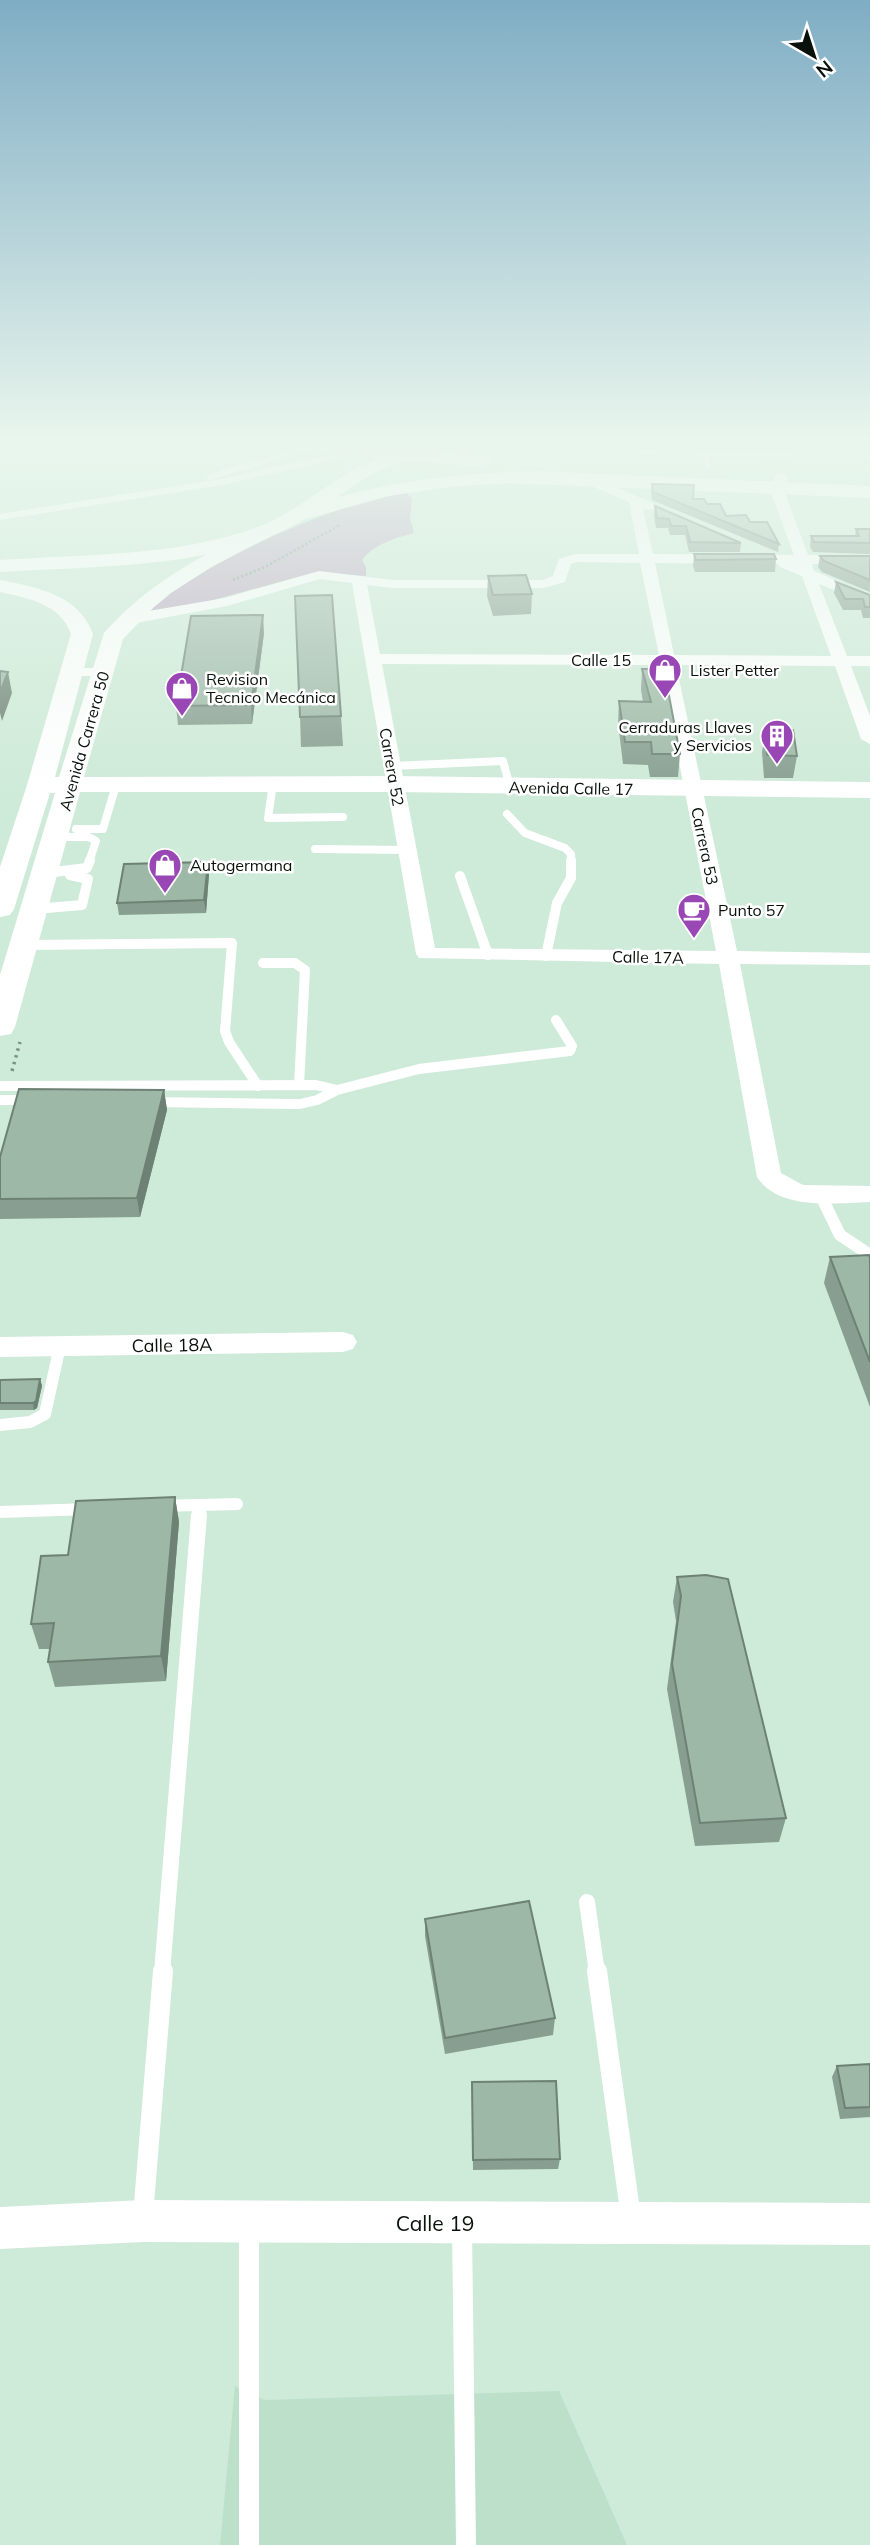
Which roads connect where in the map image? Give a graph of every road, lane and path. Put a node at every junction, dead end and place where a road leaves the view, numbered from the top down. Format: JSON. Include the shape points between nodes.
{"nodes":[{"id":1,"x":111,"y":564,"type":"edge"},
{"id":2,"x":206,"y":564,"type":"edge"},
{"id":3,"x":271,"y":564,"type":"edge"},
{"id":4,"x":563,"y":564,"type":"edge"},
{"id":5,"x":648,"y":564,"type":"edge"},
{"id":6,"x":793,"y":564,"type":"edge"},
{"id":7,"x":824,"y":564,"type":"edge"},
{"id":8,"x":803,"y":566,"type":"junction"},
{"id":9,"x":2,"y":580,"type":"edge"},
{"id":10,"x":359,"y":580,"type":"junction"},
{"id":11,"x":230,"y":581,"type":"dead end"},
{"id":12,"x":870,"y":600,"type":"edge"},
{"id":13,"x":125,"y":620,"type":"junction"},
{"id":14,"x":373,"y":659,"type":"junction"},
{"id":15,"x":667,"y":660,"type":"junction"},
{"id":16,"x":840,"y":661,"type":"junction"},
{"id":17,"x":870,"y":661,"type":"edge"},
{"id":18,"x":72,"y":676,"type":"junction"},
{"id":19,"x":102,"y":676,"type":"junction"},
{"id":20,"x":870,"y":739,"type":"edge"},
{"id":21,"x":393,"y":775,"type":"junction"},
{"id":22,"x":74,"y":777,"type":"junction"},
{"id":23,"x":273,"y":784,"type":"junction"},
{"id":24,"x":40,"y":785,"type":"junction"},
{"id":25,"x":116,"y":785,"type":"junction"},
{"id":26,"x":694,"y":789,"type":"junction"},
{"id":27,"x":870,"y":790,"type":"edge"},
{"id":28,"x":506,"y":814,"type":"dead end"},
{"id":29,"x":343,"y":817,"type":"dead end"},
{"id":30,"x":57,"y":833,"type":"junction"},
{"id":31,"x":315,"y":849,"type":"dead end"},
{"id":32,"x":407,"y":850,"type":"junction"},
{"id":33,"x":56,"y":873,"type":"junction"},
{"id":34,"x":460,"y":876,"type":"dead end"},
{"id":35,"x":0,"y":909,"type":"edge"},
{"id":36,"x":35,"y":909,"type":"junction"},
{"id":37,"x":24,"y":945,"type":"junction"},
{"id":38,"x":426,"y":954,"type":"joint"},
{"id":39,"x":488,"y":955,"type":"junction"},
{"id":40,"x":546,"y":956,"type":"junction"},
{"id":41,"x":728,"y":958,"type":"junction"},
{"id":42,"x":870,"y":959,"type":"edge"},
{"id":43,"x":263,"y":963,"type":"dead end"},
{"id":44,"x":556,"y":1020,"type":"dead end"},
{"id":45,"x":0,"y":1027,"type":"edge"},
{"id":46,"x":299,"y":1085,"type":"junction"},
{"id":47,"x":0,"y":1086,"type":"edge"},
{"id":48,"x":258,"y":1086,"type":"junction"},
{"id":49,"x":337,"y":1090,"type":"junction"},
{"id":50,"x":0,"y":1100,"type":"edge"},
{"id":51,"x":40,"y":1100,"type":"edge"},
{"id":52,"x":136,"y":1102,"type":"edge"},
{"id":53,"x":820,"y":1194,"type":"junction"},
{"id":54,"x":870,"y":1194,"type":"edge"},
{"id":55,"x":870,"y":1255,"type":"edge"},
{"id":56,"x":343,"y":1342,"type":"dead end"},
{"id":57,"x":60,"y":1346,"type":"junction"},
{"id":58,"x":0,"y":1347,"type":"edge"},
{"id":59,"x":0,"y":1425,"type":"edge"},
{"id":60,"x":237,"y":1503,"type":"dead end"},
{"id":61,"x":200,"y":1505,"type":"junction"},
{"id":62,"x":147,"y":1507,"type":"edge"},
{"id":63,"x":107,"y":1508,"type":"edge"},
{"id":64,"x":0,"y":1512,"type":"edge"},
{"id":65,"x":587,"y":1902,"type":"dead end"},
{"id":66,"x":143,"y":2221,"type":"junction"},
{"id":67,"x":249,"y":2222,"type":"junction"},
{"id":68,"x":461,"y":2223,"type":"junction"},
{"id":69,"x":632,"y":2223,"type":"junction"},
{"id":70,"x":870,"y":2224,"type":"edge"},
{"id":71,"x":0,"y":2228,"type":"edge"},
{"id":72,"x":249,"y":2545,"type":"edge"},
{"id":73,"x":466,"y":2545,"type":"edge"}],
"edges":[{"from":1,"to":9,"type":"main road"},
{"from":2,"to":13,"type":"main road","name":"Avenida Carrera 50","via":[[172,582]]},
{"from":3,"to":11,"type":"path"},
{"from":4,"to":10,"type":"street","via":[[560,579],[549,583]]},
{"from":5,"to":15,"type":"street","name":"Carrera 53"},
{"from":6,"to":8,"type":"street"},
{"from":7,"to":8,"type":"street"},
{"from":8,"to":12,"type":"street"},
{"from":8,"to":16,"type":"street"},
{"from":9,"to":18,"type":"main road","name":"Avenida Carrera 50","via":[[49,600],[75,618],[82,634]]},
{"from":10,"to":13,"type":"street","via":[[318,575],[227,603]]},
{"from":10,"to":14,"type":"street","name":"Carrera 52"},
{"from":13,"to":19,"type":"main road","name":"Avenida Carrera 50","via":[[112,638]]},
{"from":14,"to":15,"type":"street","name":"Calle 15"},
{"from":14,"to":21,"type":"street","name":"Carrera 52"},
{"from":15,"to":16,"type":"street","name":"Calle 15"},
{"from":15,"to":26,"type":"street","name":"Carrera 53"},
{"from":16,"to":17,"type":"street","name":"Calle 15"},
{"from":16,"to":20,"type":"street"},
{"from":18,"to":19,"type":"lane"},
{"from":18,"to":24,"type":"main road","name":"Avenida Carrera 50"},
{"from":19,"to":22,"type":"main road","name":"Avenida Carrera 50"},
{"from":21,"to":23,"type":"main road","name":"Avenida Calle 17"},
{"from":21,"to":26,"type":"main road","name":"Avenida Calle 17","via":[[510,787]]},
{"from":21,"to":32,"type":"street","name":"Carrera 52"},
{"from":22,"to":23,"type":"main road","name":"Avenida Calle 17","via":[[227,769]]},
{"from":22,"to":24,"type":"main road","name":"Avenida Calle 17"},
{"from":22,"to":25,"type":"main road","name":"Avenida Calle 17"},
{"from":22,"to":30,"type":"main road","name":"Avenida Carrera 50"},
{"from":23,"to":25,"type":"main road","name":"Avenida Calle 17"},
{"from":23,"to":29,"type":"lane","via":[[268,818]]},
{"from":24,"to":35,"type":"main road","name":"Avenida Carrera 50"},
{"from":25,"to":30,"type":"lane","via":[[103,829]]},
{"from":26,"to":27,"type":"main road","name":"Avenida Calle 17"},
{"from":26,"to":41,"type":"street","name":"Carrera 53"},
{"from":28,"to":40,"type":"lane","via":[[526,834],[571,854],[571,878],[557,903]]},
{"from":30,"to":33,"type":"main road","name":"Avenida Carrera 50"},
{"from":30,"to":33,"type":"lane","via":[[96,839],[87,868]]},
{"from":31,"to":32,"type":"lane"},
{"from":32,"to":38,"type":"street","name":"Carrera 52"},
{"from":33,"to":36,"type":"main road","name":"Avenida Carrera 50"},
{"from":33,"to":36,"type":"lane","via":[[88,879],[82,905]]},
{"from":34,"to":39,"type":"lane"},
{"from":36,"to":37,"type":"main road","name":"Avenida Carrera 50"},
{"from":37,"to":45,"type":"main road","name":"Avenida Carrera 50"},
{"from":37,"to":48,"type":"lane","via":[[232,943],[225,1031]]},
{"from":38,"to":39,"type":"street","name":"Calle 17A"},
{"from":39,"to":40,"type":"street","name":"Calle 17A"},
{"from":40,"to":41,"type":"street","name":"Calle 17A"},
{"from":41,"to":42,"type":"street","name":"Calle 17A"},
{"from":41,"to":53,"type":"street","name":"Carrera 53","via":[[769,1177],[794,1194]]},
{"from":43,"to":46,"type":"lane","via":[[295,963],[304,970]]},
{"from":44,"to":49,"type":"lane","via":[[572,1046],[570,1051],[449,1063]]},
{"from":46,"to":48,"type":"lane"},
{"from":46,"to":49,"type":"lane"},
{"from":47,"to":48,"type":"lane"},
{"from":49,"to":52,"type":"lane","via":[[300,1104]]},
{"from":50,"to":51,"type":"lane"},
{"from":53,"to":54,"type":"street"},
{"from":53,"to":55,"type":"lane","via":[[840,1234]]},
{"from":56,"to":57,"type":"street","name":"Calle 18A"},
{"from":57,"to":58,"type":"street","name":"Calle 18A"},
{"from":57,"to":59,"type":"lane","via":[[45,1414],[30,1422]]},
{"from":60,"to":61,"type":"lane"},
{"from":61,"to":62,"type":"lane"},
{"from":61,"to":66,"type":"lane"},
{"from":63,"to":64,"type":"lane"},
{"from":65,"to":69,"type":"lane"},
{"from":66,"to":67,"type":"street","name":"Calle 19"},
{"from":66,"to":71,"type":"street","name":"Calle 19"},
{"from":67,"to":68,"type":"street","name":"Calle 19"},
{"from":67,"to":72,"type":"lane"},
{"from":68,"to":69,"type":"street","name":"Calle 19"},
{"from":68,"to":73,"type":"lane"},
{"from":69,"to":70,"type":"street","name":"Calle 19"}]}
